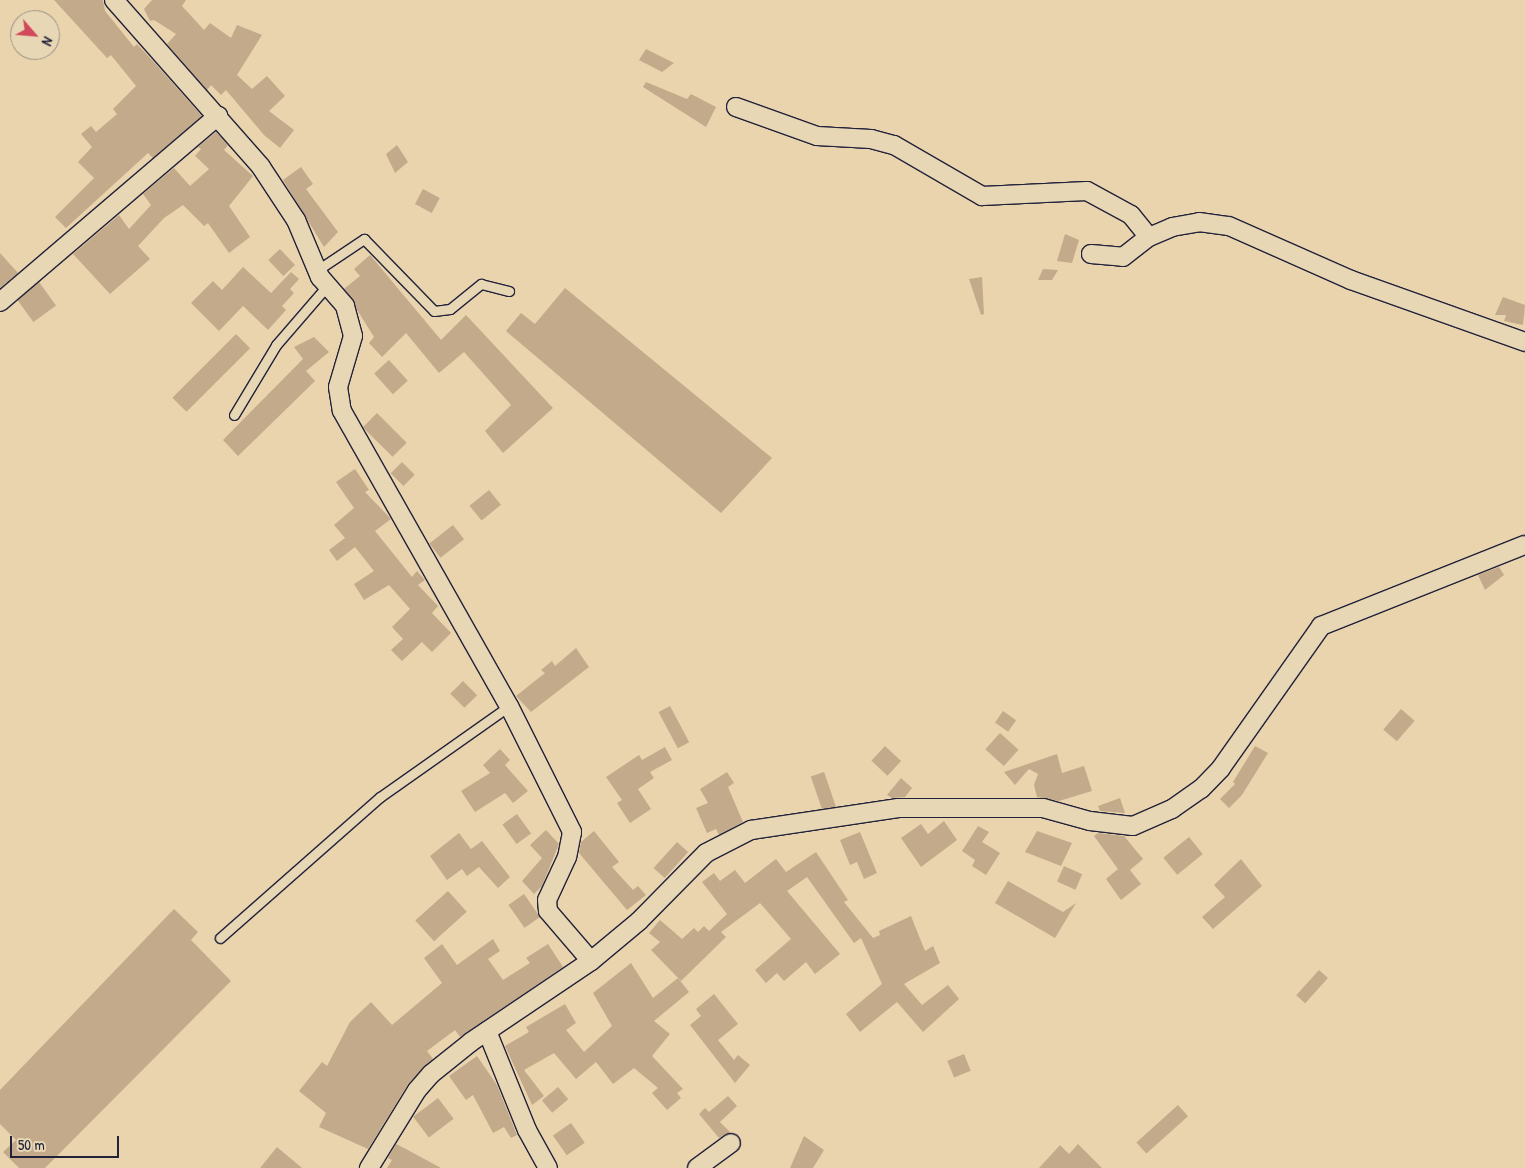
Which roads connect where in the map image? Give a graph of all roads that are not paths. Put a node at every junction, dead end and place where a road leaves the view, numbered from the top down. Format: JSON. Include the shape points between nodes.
{"nodes":[{"id":1,"x":114,"y":0,"type":"edge"},
{"id":2,"x":736,"y":107,"type":"dead end"},
{"id":3,"x":218,"y":116,"type":"junction"},
{"id":4,"x":1149,"y":237,"type":"junction"},
{"id":5,"x":1091,"y":254,"type":"dead end"},
{"id":6,"x":316,"y":271,"type":"junction"},
{"id":7,"x":327,"y":286,"type":"junction"},
{"id":8,"x":509,"y":291,"type":"dead end"},
{"id":9,"x":0,"y":302,"type":"edge"},
{"id":10,"x":1525,"y":342,"type":"edge"},
{"id":11,"x":234,"y":415,"type":"dead end"},
{"id":12,"x":1525,"y":545,"type":"edge"},
{"id":13,"x":509,"y":706,"type":"junction"},
{"id":14,"x":220,"y":938,"type":"dead end"},
{"id":15,"x":591,"y":961,"type":"junction"},
{"id":16,"x":487,"y":1031,"type":"junction"},
{"id":17,"x":731,"y":1143,"type":"dead end"},
{"id":18,"x":369,"y":1168,"type":"edge"},
{"id":19,"x":548,"y":1168,"type":"edge"},
{"id":20,"x":697,"y":1168,"type":"edge"}],
"edges":[{"from":1,"to":3,"type":"street"},
{"from":2,"to":4,"type":"street","via":[[817,136],[871,139],[894,145],[982,196],[1087,190],[1131,215]]},
{"from":3,"to":6,"type":"street","via":[[261,168],[296,220]]},
{"from":3,"to":9,"type":"street"},
{"from":4,"to":5,"type":"street","via":[[1123,257]]},
{"from":4,"to":10,"type":"street","via":[[1172,227],[1199,222],[1229,226],[1351,280]]},
{"from":6,"to":7,"type":"street"},
{"from":6,"to":8,"type":"lane","via":[[364,238],[434,311],[450,309],[481,284]]},
{"from":7,"to":11,"type":"lane","via":[[276,345]]},
{"from":7,"to":13,"type":"street","via":[[345,306],[352,326],[351,347],[338,388],[342,411]]},
{"from":12,"to":15,"type":"street","via":[[1321,626],[1221,768],[1201,789],[1172,809],[1133,826],[1090,821],[1043,808],[898,808],[751,830],[706,853],[639,921]]},
{"from":13,"to":14,"type":"lane","via":[[380,797]]},
{"from":13,"to":15,"type":"street","via":[[572,832],[567,857],[549,890],[548,910]]},
{"from":15,"to":16,"type":"street"},
{"from":16,"to":18,"type":"street","via":[[424,1081]]},
{"from":16,"to":19,"type":"street","via":[[527,1130]]},
{"from":17,"to":20,"type":"street"}]}
